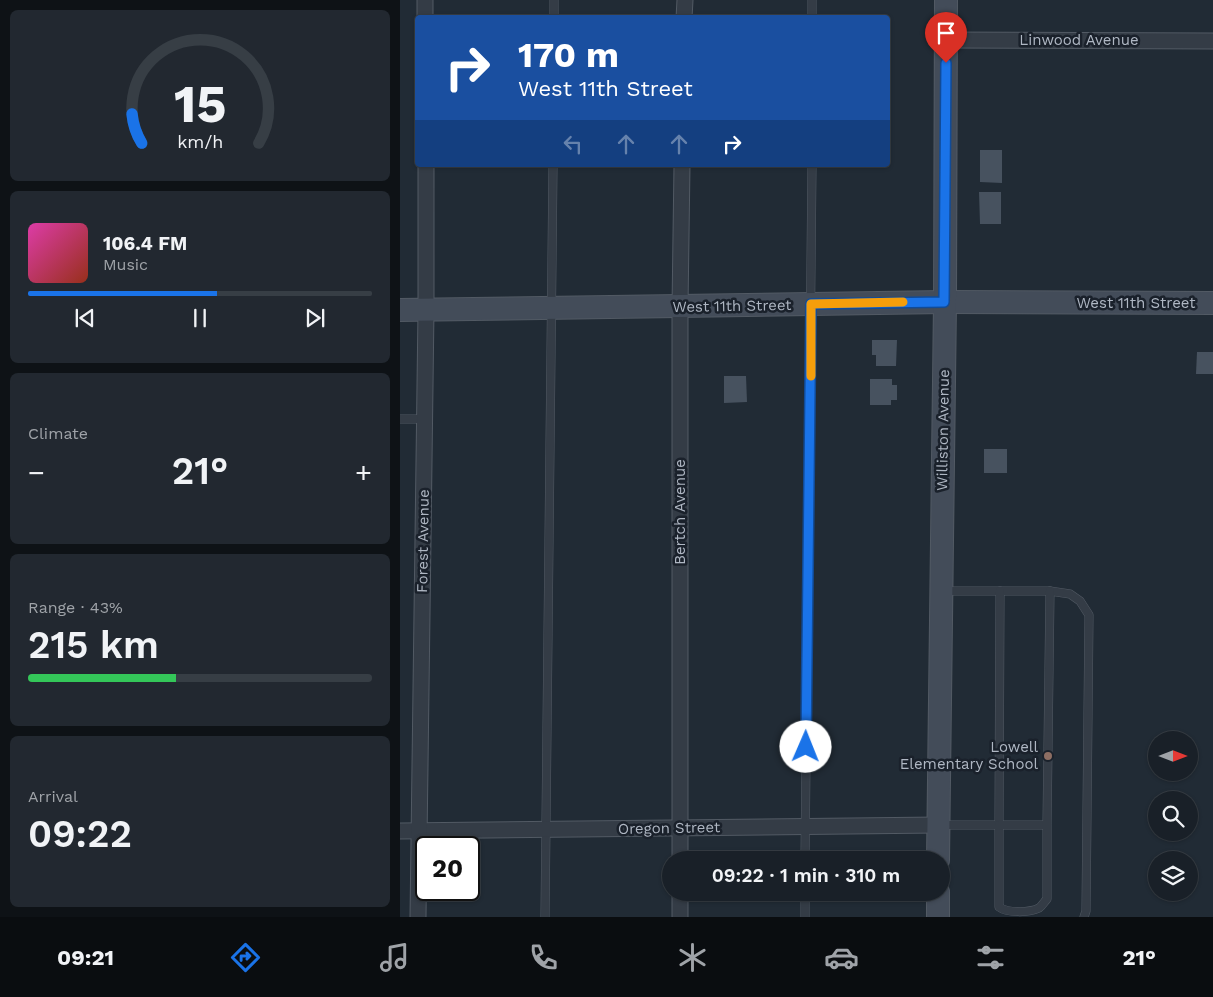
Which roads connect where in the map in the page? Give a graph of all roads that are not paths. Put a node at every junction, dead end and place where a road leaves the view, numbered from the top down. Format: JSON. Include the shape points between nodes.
{"nodes":[{"id":1,"x":425,"y":0,"type":"edge"},
{"id":2,"x":554,"y":0,"type":"edge"},
{"id":3,"x":685,"y":0,"type":"edge"},
{"id":4,"x":812,"y":0,"type":"edge"},
{"id":5,"x":946,"y":0,"type":"edge"},
{"id":6,"x":425,"y":15,"type":"edge"},
{"id":7,"x":554,"y":15,"type":"edge"},
{"id":8,"x":684,"y":15,"type":"edge"},
{"id":9,"x":812,"y":15,"type":"edge"},
{"id":10,"x":946,"y":40,"type":"junction"},
{"id":11,"x":1213,"y":41,"type":"edge"},
{"id":12,"x":426,"y":167,"type":"edge"},
{"id":13,"x":553,"y":167,"type":"edge"},
{"id":14,"x":682,"y":167,"type":"edge"},
{"id":15,"x":812,"y":167,"type":"edge"},
{"id":16,"x":944,"y":302,"type":"junction"},
{"id":17,"x":1213,"y":303,"type":"edge"},
{"id":18,"x":811,"y":304,"type":"junction"},
{"id":19,"x":680,"y":307,"type":"junction"},
{"id":20,"x":553,"y":308,"type":"junction"},
{"id":21,"x":400,"y":310,"type":"edge"},
{"id":22,"x":426,"y":310,"type":"junction"},
{"id":23,"x":400,"y":419,"type":"edge"},
{"id":24,"x":424,"y":419,"type":"junction"},
{"id":25,"x":941,"y":591,"type":"junction"},
{"id":26,"x":1000,"y":591,"type":"junction"},
{"id":27,"x":1050,"y":591,"type":"junction"},
{"id":28,"x":938,"y":825,"type":"junction"},
{"id":29,"x":999,"y":825,"type":"junction"},
{"id":30,"x":1047,"y":825,"type":"junction"},
{"id":31,"x":805,"y":826,"type":"junction"},
{"id":32,"x":680,"y":828,"type":"junction"},
{"id":33,"x":545,"y":829,"type":"junction"},
{"id":34,"x":400,"y":831,"type":"edge"},
{"id":35,"x":418,"y":831,"type":"junction"},
{"id":36,"x":680,"y":851,"type":"edge"},
{"id":37,"x":805,"y":851,"type":"edge"},
{"id":38,"x":938,"y":851,"type":"edge"},
{"id":39,"x":680,"y":901,"type":"edge"},
{"id":40,"x":805,"y":901,"type":"edge"},
{"id":41,"x":938,"y":901,"type":"edge"},
{"id":42,"x":418,"y":917,"type":"edge"},
{"id":43,"x":545,"y":917,"type":"edge"},
{"id":44,"x":680,"y":917,"type":"edge"},
{"id":45,"x":805,"y":917,"type":"edge"},
{"id":46,"x":938,"y":917,"type":"edge"},
{"id":47,"x":1084,"y":917,"type":"edge"}],
"edges":[{"from":1,"to":6,"type":"street"},
{"from":2,"to":7,"type":"lane"},
{"from":3,"to":8,"type":"street"},
{"from":4,"to":9,"type":"lane"},
{"from":5,"to":10,"type":"main road","name":"Williston Avenue"},
{"from":10,"to":11,"type":"street","name":"Linwood Avenue"},
{"from":10,"to":16,"type":"main road","name":"Williston Avenue"},
{"from":12,"to":22,"type":"street","name":"Forest Avenue"},
{"from":13,"to":20,"type":"lane"},
{"from":14,"to":19,"type":"street","name":"Bertch Avenue"},
{"from":15,"to":18,"type":"lane"},
{"from":16,"to":17,"type":"main road","name":"West 11th Street"},
{"from":16,"to":18,"type":"main road","name":"West 11th Street"},
{"from":16,"to":25,"type":"main road","name":"Williston Avenue"},
{"from":18,"to":19,"type":"main road","name":"West 11th Street"},
{"from":18,"to":31,"type":"lane"},
{"from":19,"to":20,"type":"main road","name":"West 11th Street"},
{"from":19,"to":32,"type":"street","name":"Bertch Avenue"},
{"from":20,"to":22,"type":"main road","name":"West 11th Street"},
{"from":20,"to":33,"type":"lane"},
{"from":21,"to":22,"type":"main road","name":"West 11th Street"},
{"from":22,"to":24,"type":"street","name":"Forest Avenue"},
{"from":23,"to":24,"type":"lane"},
{"from":24,"to":35,"type":"street","name":"Forest Avenue"},
{"from":25,"to":26,"type":"lane"},
{"from":25,"to":28,"type":"main road","name":"Williston Avenue"},
{"from":26,"to":27,"type":"lane"},
{"from":26,"to":29,"type":"lane"},
{"from":27,"to":30,"type":"lane"},
{"from":27,"to":47,"type":"lane","via":[[1070,594],[1080,601],[1089,615]]},
{"from":28,"to":29,"type":"lane"},
{"from":28,"to":31,"type":"street","name":"Oregon Street"},
{"from":28,"to":38,"type":"main road","name":"Williston Avenue"},
{"from":29,"to":30,"type":"lane"},
{"from":29,"to":30,"type":"lane","via":[[998,907],[1032,910],[1047,899]]},
{"from":31,"to":32,"type":"street","name":"Oregon Street"},
{"from":31,"to":37,"type":"lane"},
{"from":32,"to":33,"type":"street","name":"Oregon Street"},
{"from":32,"to":36,"type":"street","name":"Bertch Avenue"},
{"from":33,"to":35,"type":"street","name":"Oregon Street"},
{"from":33,"to":43,"type":"lane"},
{"from":34,"to":35,"type":"street","name":"Oregon Street"},
{"from":35,"to":42,"type":"street","name":"Forest Avenue"},
{"from":39,"to":44,"type":"street"},
{"from":40,"to":45,"type":"lane"},
{"from":41,"to":46,"type":"main road"}]}
